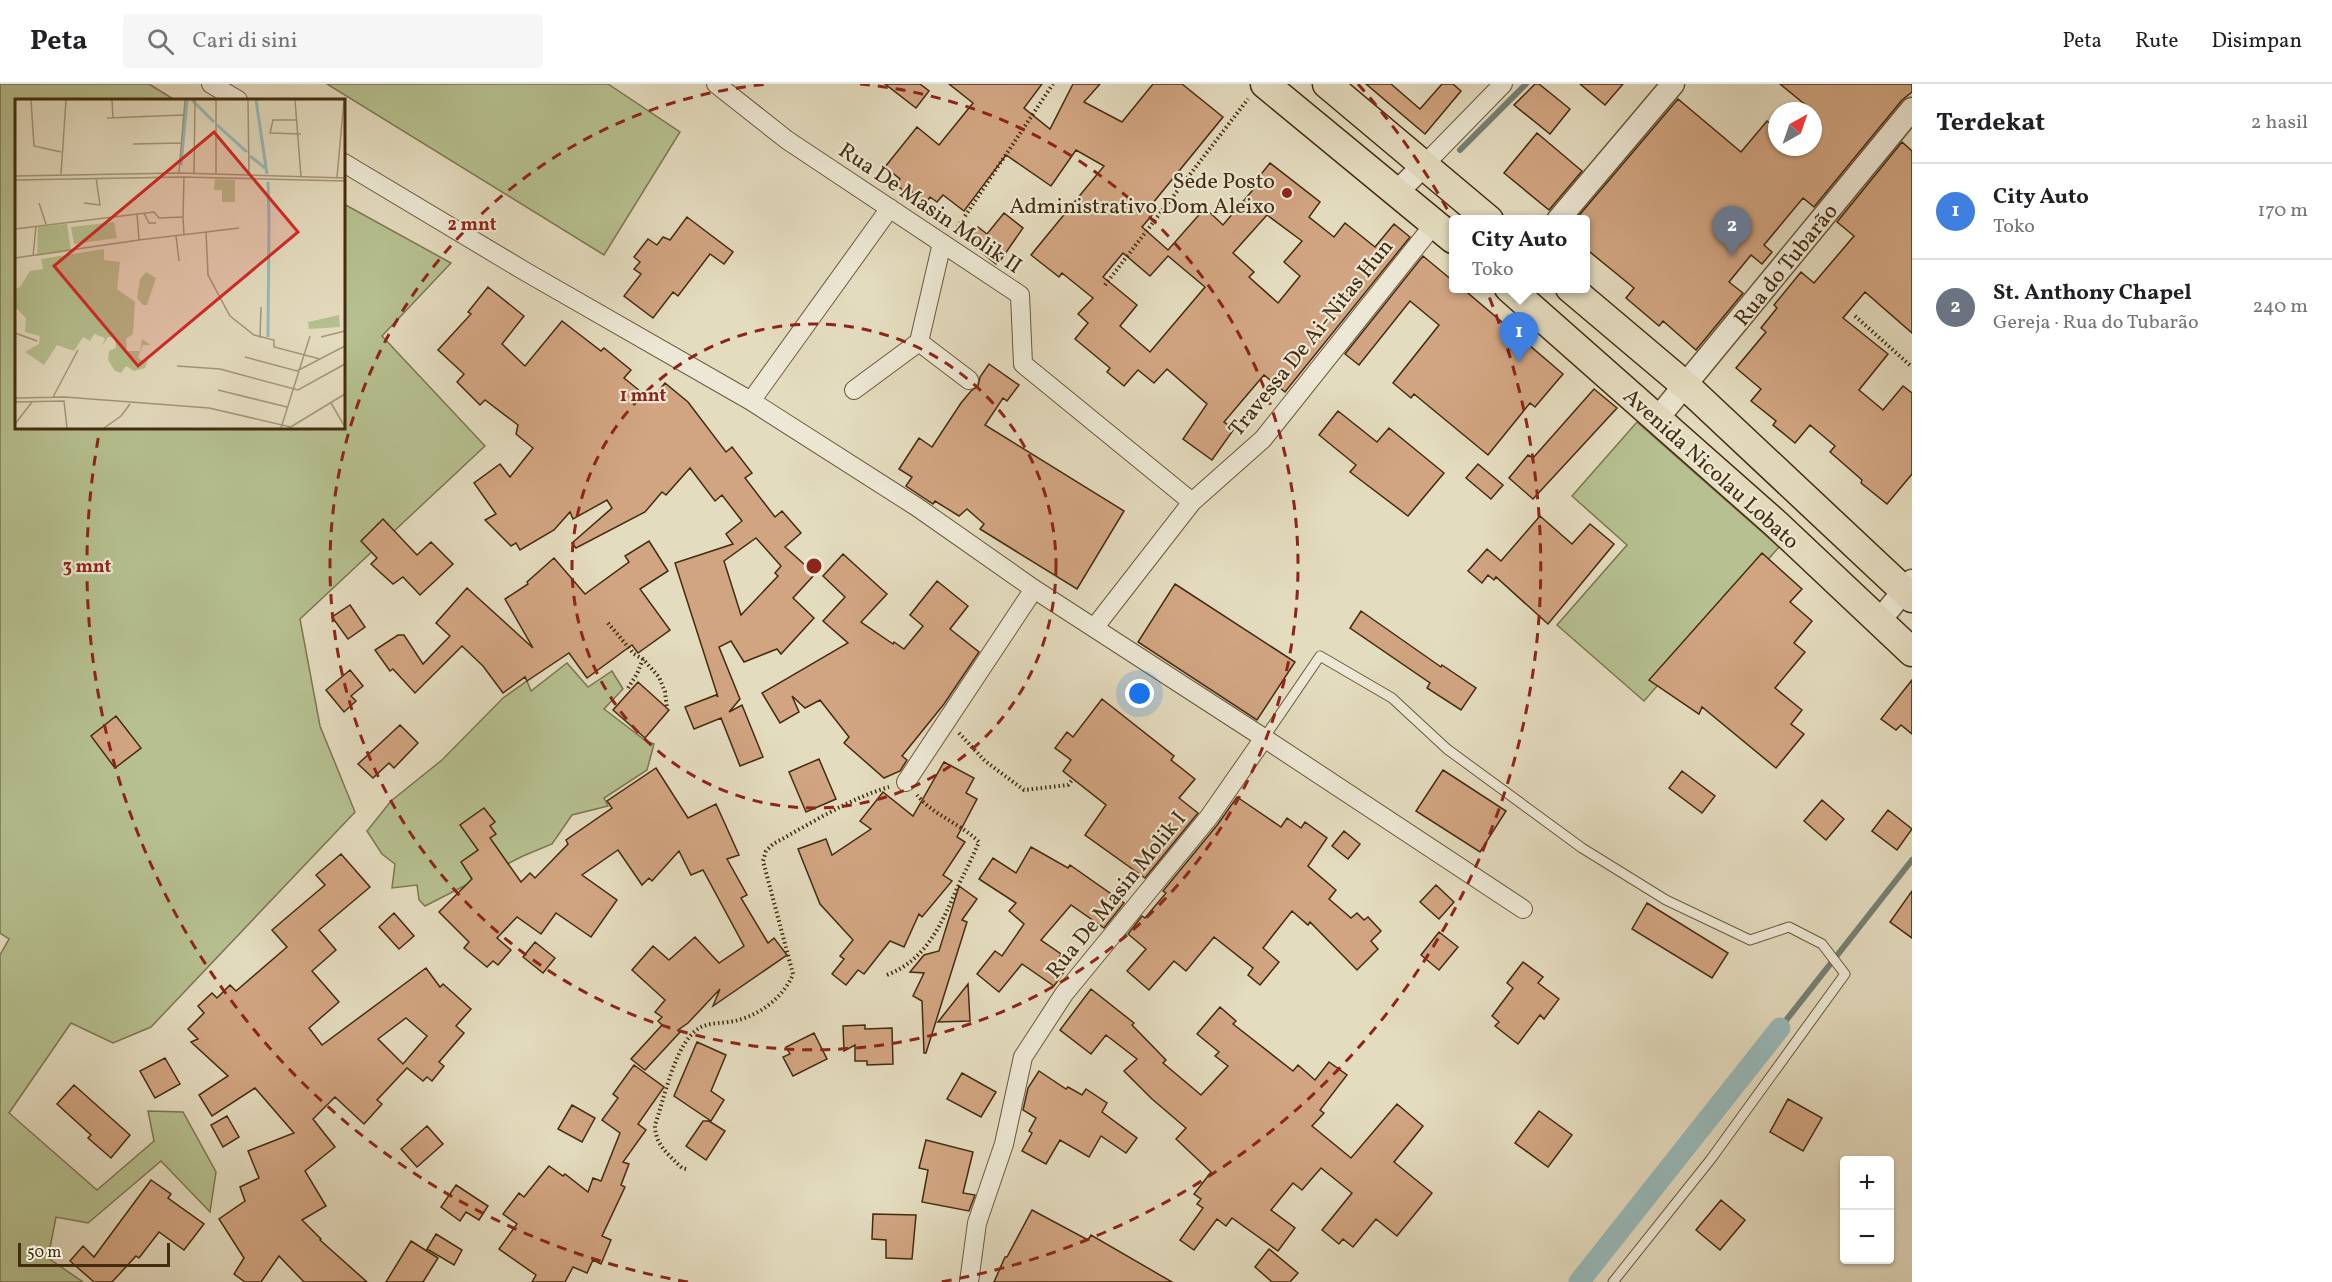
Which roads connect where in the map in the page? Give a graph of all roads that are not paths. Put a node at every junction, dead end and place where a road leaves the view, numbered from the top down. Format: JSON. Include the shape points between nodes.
{"nodes":[{"id":1,"x":211,"y":84,"type":"edge"},
{"id":2,"x":716,"y":84,"type":"edge"},
{"id":3,"x":1327,"y":84,"type":"edge"},
{"id":4,"x":1503,"y":84,"type":"edge"},
{"id":5,"x":1673,"y":84,"type":"edge"},
{"id":6,"x":1259,"y":89,"type":"edge"},
{"id":7,"x":236,"y":99,"type":"edge"},
{"id":8,"x":1912,"y":109,"type":"edge"},
{"id":9,"x":345,"y":164,"type":"edge"},
{"id":10,"x":1425,"y":164,"type":"junction"},
{"id":11,"x":1397,"y":192,"type":"junction"},
{"id":12,"x":890,"y":208,"type":"junction"},
{"id":13,"x":1484,"y":215,"type":"edge"},
{"id":14,"x":1561,"y":215,"type":"edge"},
{"id":15,"x":1444,"y":231,"type":"edge"},
{"id":16,"x":947,"y":239,"type":"junction"},
{"id":17,"x":1515,"y":293,"type":"edge"},
{"id":18,"x":1576,"y":293,"type":"edge"},
{"id":19,"x":919,"y":342,"type":"junction"},
{"id":20,"x":969,"y":380,"type":"dead end"},
{"id":21,"x":1686,"y":386,"type":"junction"},
{"id":22,"x":854,"y":390,"type":"dead end"},
{"id":23,"x":751,"y":401,"type":"junction"},
{"id":24,"x":1657,"y":419,"type":"junction"},
{"id":25,"x":1192,"y":502,"type":"junction"},
{"id":26,"x":1034,"y":589,"type":"junction"},
{"id":27,"x":1909,"y":590,"type":"edge"},
{"id":28,"x":1879,"y":621,"type":"junction"},
{"id":29,"x":1094,"y":628,"type":"junction"},
{"id":30,"x":1912,"y":652,"type":"edge"},
{"id":31,"x":1264,"y":738,"type":"junction"},
{"id":32,"x":906,"y":782,"type":"road end"},
{"id":33,"x":1523,"y":909,"type":"dead end"},
{"id":34,"x":969,"y":1282,"type":"edge"},
{"id":35,"x":1613,"y":1282,"type":"edge"}],
"edges":[{"from":1,"to":7,"type":"street"},
{"from":2,"to":12,"type":"street","name":"Rua De Masin Molik II","via":[[788,140]]},
{"from":3,"to":10,"type":"main road"},
{"from":4,"to":10,"type":"street"},
{"from":5,"to":14,"type":"street"},
{"from":6,"to":11,"type":"main road"},
{"from":8,"to":21,"type":"street","name":"Rua do Tubarão"},
{"from":9,"to":23,"type":"street"},
{"from":10,"to":11,"type":"street"},
{"from":10,"to":13,"type":"main road"},
{"from":11,"to":15,"type":"main road"},
{"from":12,"to":16,"type":"street","name":"Rua De Masin Molik II"},
{"from":12,"to":23,"type":"street"},
{"from":15,"to":25,"type":"street","name":"Travessa De Ai-Nitas Hun","via":[[1263,439]]},
{"from":16,"to":19,"type":"street"},
{"from":16,"to":25,"type":"street","name":"Rua De Masin Molik II","via":[[1020,295],[1023,364]]},
{"from":17,"to":24,"type":"main road","name":"Avenida Nicolau Lobato"},
{"from":18,"to":21,"type":"main road","name":"Avenida Nicolau Lobato"},
{"from":19,"to":20,"type":"street"},
{"from":19,"to":22,"type":"street"},
{"from":21,"to":24,"type":"street","name":"Rua do Tubarão"},
{"from":21,"to":27,"type":"main road","name":"Avenida Nicolau Lobato"},
{"from":23,"to":26,"type":"street","via":[[917,507]]},
{"from":24,"to":28,"type":"main road","name":"Avenida Nicolau Lobato"},
{"from":25,"to":29,"type":"street"},
{"from":26,"to":29,"type":"street"},
{"from":26,"to":32,"type":"street"},
{"from":27,"to":28,"type":"street"},
{"from":28,"to":30,"type":"main road","name":"Avenida Nicolau Lobato"},
{"from":29,"to":31,"type":"street"},
{"from":31,"to":33,"type":"street"},
{"from":31,"to":34,"type":"street","name":"Rua De Masin Molik I","via":[[1209,817],[1064,994],[1023,1057],[1004,1144],[977,1224]]},
{"from":31,"to":35,"type":"lane","via":[[1320,656],[1392,698],[1447,749],[1572,841],[1666,900],[1750,940],[1789,927],[1822,944],[1845,974],[1711,1159]]}]}
